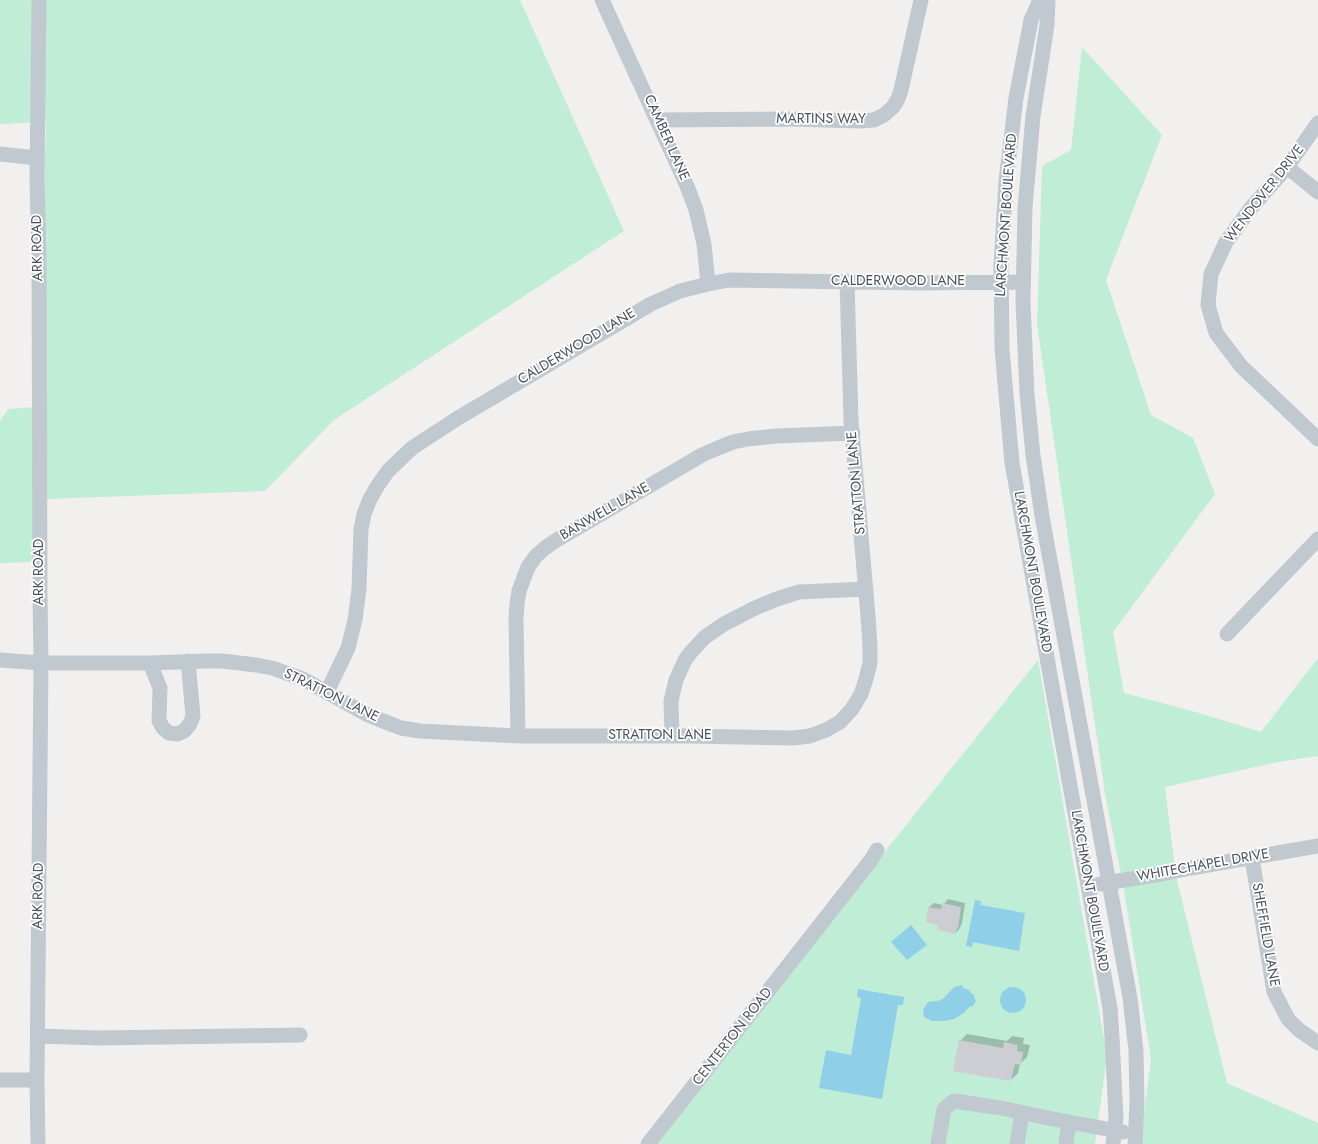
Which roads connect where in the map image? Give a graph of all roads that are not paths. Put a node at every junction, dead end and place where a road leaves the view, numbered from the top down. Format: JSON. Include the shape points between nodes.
{"nodes":[{"id":1,"x":39,"y":0,"type":"edge"},
{"id":2,"x":602,"y":0,"type":"edge"},
{"id":3,"x":921,"y":0,"type":"edge"},
{"id":4,"x":1040,"y":0,"type":"edge"},
{"id":5,"x":1048,"y":0,"type":"edge"},
{"id":6,"x":658,"y":120,"type":"junction"},
{"id":7,"x":1318,"y":123,"type":"edge"},
{"id":8,"x":0,"y":154,"type":"edge"},
{"id":9,"x":37,"y":158,"type":"junction"},
{"id":10,"x":1287,"y":166,"type":"junction"},
{"id":11,"x":1318,"y":192,"type":"edge"},
{"id":12,"x":847,"y":281,"type":"junction"},
{"id":13,"x":1001,"y":282,"type":"junction"},
{"id":14,"x":1023,"y":282,"type":"junction"},
{"id":15,"x":708,"y":284,"type":"junction"},
{"id":16,"x":853,"y":433,"type":"junction"},
{"id":17,"x":1318,"y":439,"type":"edge"},
{"id":18,"x":1318,"y":539,"type":"edge"},
{"id":19,"x":866,"y":589,"type":"junction"},
{"id":20,"x":1227,"y":634,"type":"dead end"},
{"id":21,"x":0,"y":660,"type":"edge"},
{"id":22,"x":188,"y":661,"type":"junction"},
{"id":23,"x":41,"y":663,"type":"junction"},
{"id":24,"x":150,"y":663,"type":"junction"},
{"id":25,"x":327,"y":692,"type":"junction"},
{"id":26,"x":518,"y":736,"type":"junction"},
{"id":27,"x":672,"y":736,"type":"junction"},
{"id":28,"x":1318,"y":846,"type":"edge"},
{"id":29,"x":877,"y":850,"type":"dead end"},
{"id":30,"x":1252,"y":858,"type":"junction"},
{"id":31,"x":1110,"y":882,"type":"junction"},
{"id":32,"x":1088,"y":886,"type":"junction"},
{"id":33,"x":300,"y":1035,"type":"dead end"},
{"id":34,"x":38,"y":1036,"type":"junction"},
{"id":35,"x":1318,"y":1043,"type":"edge"},
{"id":36,"x":0,"y":1080,"type":"edge"},
{"id":37,"x":37,"y":1080,"type":"junction"},
{"id":38,"x":1022,"y":1113,"type":"junction"},
{"id":39,"x":1069,"y":1122,"type":"junction"},
{"id":40,"x":1113,"y":1137,"type":"edge"},
{"id":41,"x":1135,"y":1139,"type":"edge"},
{"id":42,"x":38,"y":1144,"type":"edge"},
{"id":43,"x":648,"y":1144,"type":"edge"},
{"id":44,"x":938,"y":1144,"type":"edge"},
{"id":45,"x":1017,"y":1144,"type":"edge"},
{"id":46,"x":1066,"y":1144,"type":"edge"}],
"edges":[{"from":1,"to":9,"type":"street","name":"ARK ROAD"},
{"from":2,"to":6,"type":"street","name":"CAMBER LANE"},
{"from":3,"to":6,"type":"street","name":"MARTINS WAY","via":[[898,99],[884,115],[874,120]]},
{"from":4,"to":13,"type":"street","name":"LARCHMONT BOULEVARD","via":[[1031,20],[1016,98],[1006,181]]},
{"from":5,"to":14,"type":"street","name":"LARCHMONT BOULEVARD","via":[[1027,177]]},
{"from":6,"to":15,"type":"street","name":"CAMBER LANE","via":[[696,210],[704,244]]},
{"from":7,"to":10,"type":"street","name":"WENDOVER DRIVE"},
{"from":8,"to":9,"type":"street"},
{"from":9,"to":23,"type":"street","name":"ARK ROAD"},
{"from":10,"to":11,"type":"street"},
{"from":10,"to":17,"type":"street","name":"WENDOVER DRIVE","via":[[1250,208],[1226,242],[1211,274],[1208,305],[1216,333],[1241,366]]},
{"from":12,"to":13,"type":"street","name":"CALDERWOOD LANE"},
{"from":12,"to":15,"type":"street","name":"CALDERWOOD LANE","via":[[729,280]]},
{"from":12,"to":16,"type":"street","name":"STRATTON LANE"},
{"from":13,"to":14,"type":"street","name":"CALDERWOOD LANE"},
{"from":13,"to":32,"type":"street","name":"LARCHMONT BOULEVARD","via":[[1002,349],[1012,463]]},
{"from":14,"to":31,"type":"street","name":"LARCHMONT BOULEVARD","via":[[1027,394],[1037,485]]},
{"from":15,"to":25,"type":"street","name":"CALDERWOOD LANE","via":[[680,291],[651,304],[458,418],[412,448],[388,471],[370,499],[364,514],[355,620],[348,648]]},
{"from":16,"to":19,"type":"street","name":"STRATTON LANE"},
{"from":16,"to":26,"type":"street","name":"BANWELL LANE","via":[[776,436],[733,442],[702,455],[555,541],[536,556],[528,567],[517,604]]},
{"from":18,"to":20,"type":"street"},
{"from":19,"to":27,"type":"street","via":[[800,592],[755,608],[705,637],[685,660],[676,680],[671,701]]},
{"from":19,"to":27,"type":"street","name":"STRATTON LANE","via":[[869,668],[861,694],[840,722],[810,736],[793,738]]},
{"from":21,"to":23,"type":"street","name":"STRATTON LANE"},
{"from":22,"to":24,"type":"street","name":"STRATTON LANE"},
{"from":22,"to":24,"type":"street","via":[[193,716],[187,728],[177,734],[169,733],[159,721],[160,688]]},
{"from":22,"to":25,"type":"street","name":"STRATTON LANE","via":[[222,661],[272,668],[303,679]]},
{"from":23,"to":24,"type":"street","name":"STRATTON LANE"},
{"from":23,"to":34,"type":"street","name":"ARK ROAD"},
{"from":25,"to":26,"type":"street","name":"STRATTON LANE","via":[[366,714],[401,728]]},
{"from":26,"to":27,"type":"street","name":"STRATTON LANE"},
{"from":28,"to":30,"type":"street","name":"WHITECHAPEL DRIVE"},
{"from":29,"to":43,"type":"street","name":"CENTERTON ROAD"},
{"from":30,"to":31,"type":"street","name":"WHITECHAPEL DRIVE"},
{"from":30,"to":35,"type":"street","name":"SHEFFIELD LANE","via":[[1274,992],[1288,1019]]},
{"from":31,"to":32,"type":"street","name":"WHITECHAPEL DRIVE"},
{"from":31,"to":41,"type":"street","name":"LARCHMONT BOULEVARD","via":[[1130,998],[1136,1051]]},
{"from":32,"to":40,"type":"street","name":"LARCHMONT BOULEVARD","via":[[1110,1008],[1116,1118]]},
{"from":33,"to":34,"type":"street","via":[[98,1038]]},
{"from":34,"to":37,"type":"street","name":"ARK ROAD"},
{"from":36,"to":37,"type":"street"},
{"from":37,"to":42,"type":"street","name":"ARK ROAD"},
{"from":38,"to":39,"type":"street"},
{"from":38,"to":44,"type":"street","via":[[954,1101],[944,1109]]},
{"from":38,"to":45,"type":"street"},
{"from":39,"to":40,"type":"street"},
{"from":39,"to":46,"type":"street"},
{"from":40,"to":41,"type":"street"}]}
